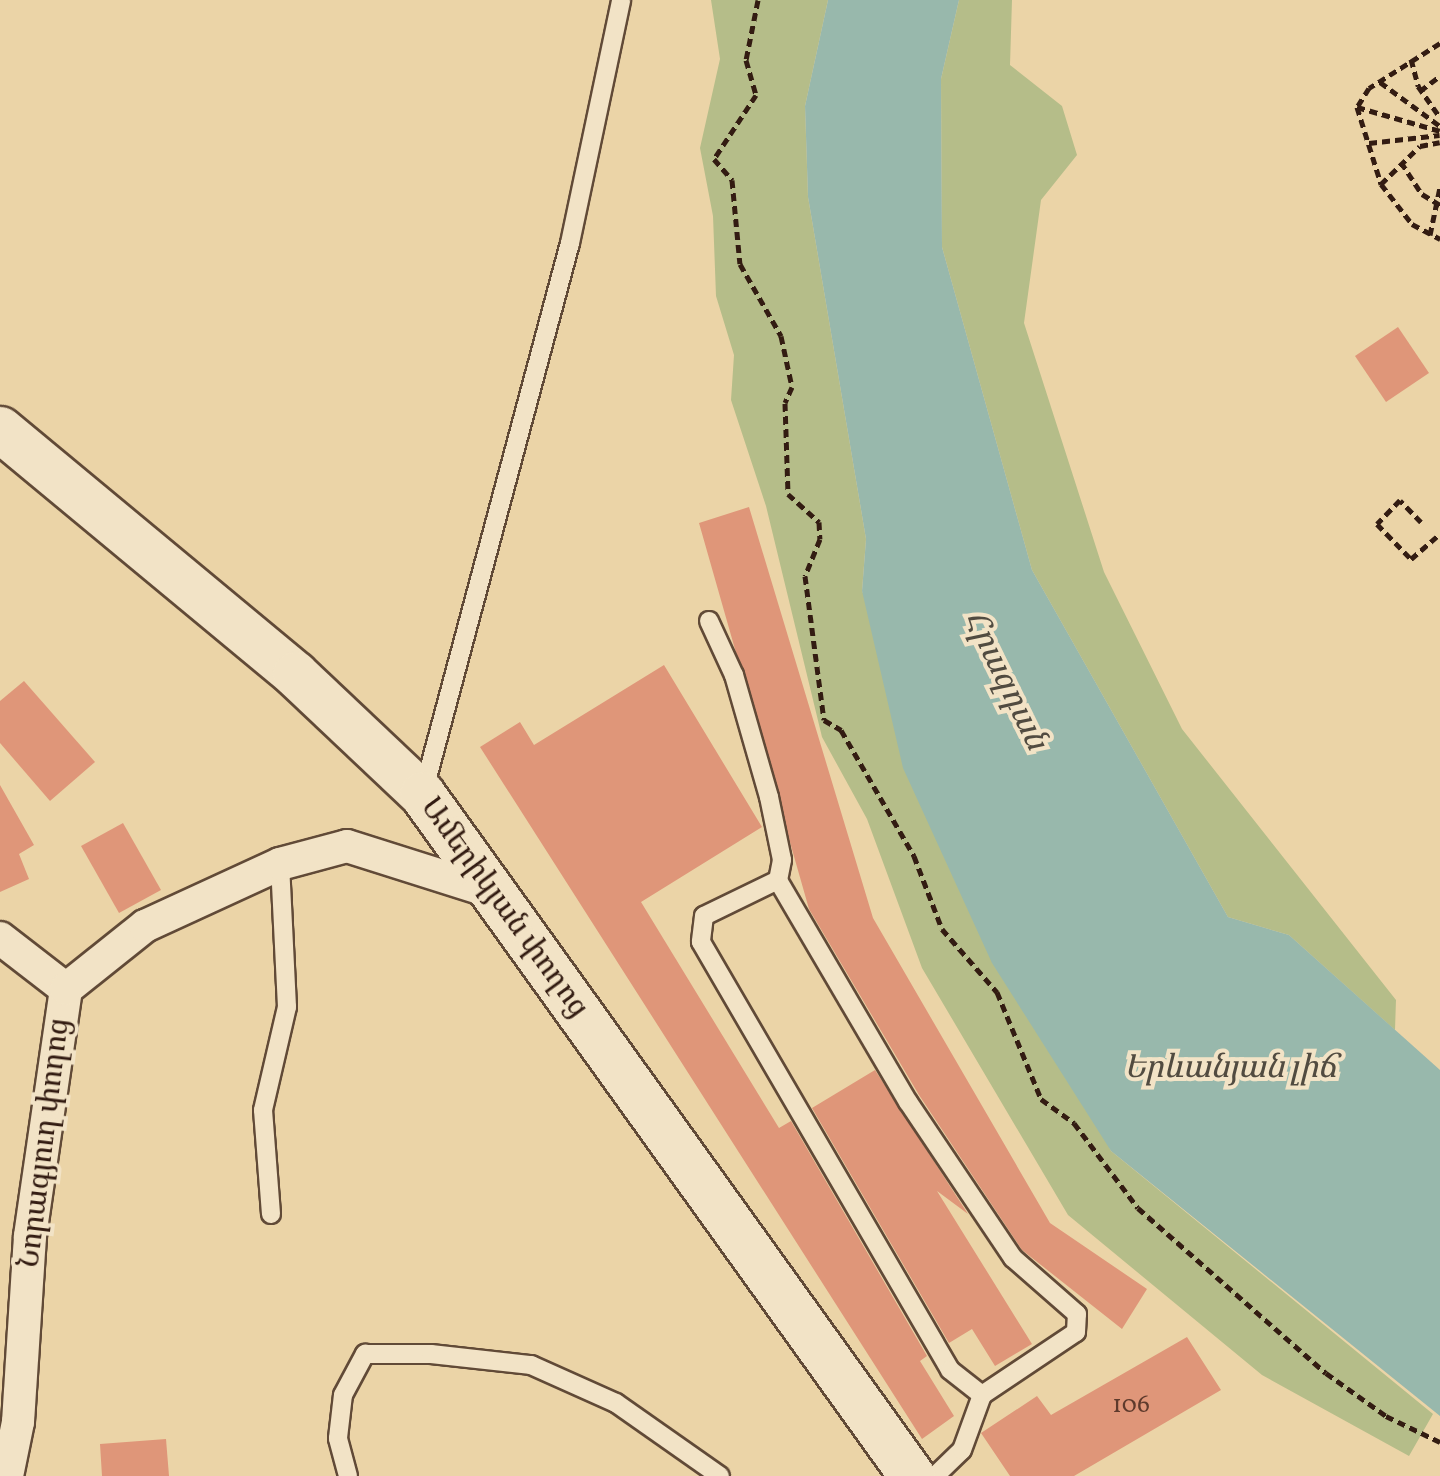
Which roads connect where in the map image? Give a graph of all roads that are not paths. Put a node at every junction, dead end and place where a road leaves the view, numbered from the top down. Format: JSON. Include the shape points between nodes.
{"nodes":[{"id":1,"x":621,"y":0,"type":"edge"},
{"id":2,"x":0,"y":429,"type":"edge"},
{"id":3,"x":709,"y":620,"type":"dead end"},
{"id":4,"x":422,"y":794,"type":"junction"},
{"id":5,"x":280,"y":864,"type":"junction"},
{"id":6,"x":778,"y":880,"type":"junction"},
{"id":7,"x":497,"y":894,"type":"junction"},
{"id":8,"x":0,"y":938,"type":"edge"},
{"id":9,"x":66,"y":989,"type":"junction"},
{"id":10,"x":271,"y":1214,"type":"dead end"},
{"id":11,"x":982,"y":1395,"type":"junction"},
{"id":12,"x":7,"y":1476,"type":"edge"},
{"id":13,"x":348,"y":1476,"type":"edge"},
{"id":14,"x":720,"y":1476,"type":"edge"},
{"id":15,"x":912,"y":1476,"type":"edge"},
{"id":16,"x":934,"y":1476,"type":"edge"}],
"edges":[{"from":1,"to":4,"type":"lane","via":[[570,243]]},
{"from":2,"to":4,"type":"street","name":"Ամերիկյան փողոց","via":[[295,674]]},
{"from":3,"to":6,"type":"lane","via":[[734,675],[769,797],[782,860]]},
{"from":4,"to":7,"type":"street","name":"Ամերիկյան փողոց"},
{"from":5,"to":7,"type":"street","name":"Նորագյուղ փողոց","via":[[347,846]]},
{"from":5,"to":9,"type":"street","name":"Նորագյուղ փողոց","via":[[145,926]]},
{"from":5,"to":10,"type":"lane","via":[[286,1007],[263,1110]]},
{"from":6,"to":11,"type":"lane","via":[[704,916],[701,942],[950,1370]]},
{"from":6,"to":11,"type":"lane","via":[[908,1102],[1013,1258],[1077,1314],[1076,1332]]},
{"from":7,"to":15,"type":"street","name":"Ամերիկյան փողոց"},
{"from":8,"to":9,"type":"street","name":"Նորագյուղ փողոց"},
{"from":9,"to":12,"type":"street","name":"Նորագյուղ փողոց","via":[[30,1236],[18,1422]]},
{"from":11,"to":16,"type":"lane","via":[[962,1450]]},
{"from":13,"to":14,"type":"lane","via":[[338,1438],[343,1395],[365,1354],[432,1354],[531,1365],[616,1403]]}]}
